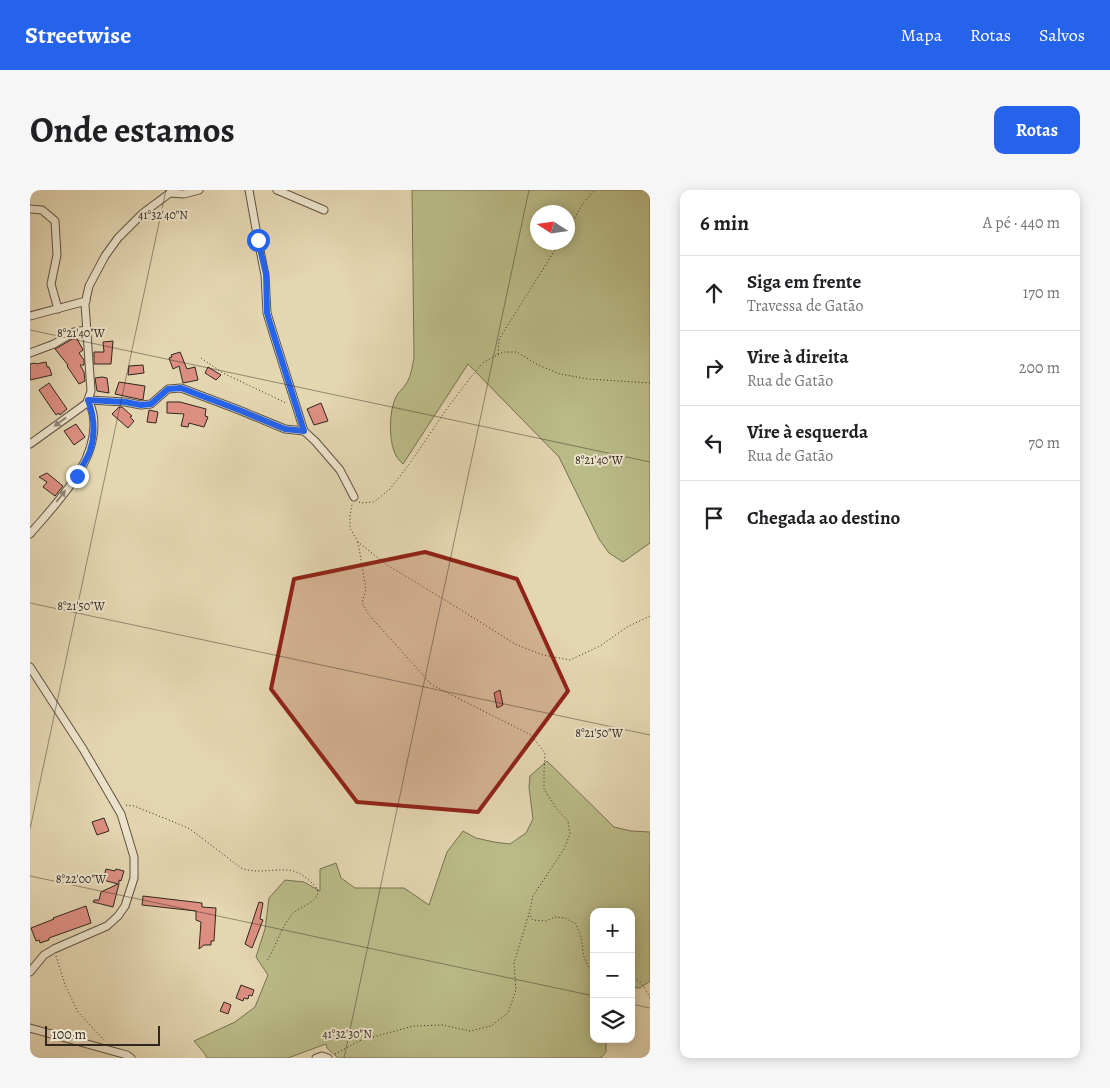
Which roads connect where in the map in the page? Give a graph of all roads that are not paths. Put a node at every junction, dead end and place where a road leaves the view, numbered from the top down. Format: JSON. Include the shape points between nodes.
{"nodes":[{"id":1,"x":199,"y":190,"type":"edge"},
{"id":2,"x":249,"y":190,"type":"edge"},
{"id":3,"x":277,"y":190,"type":"edge"},
{"id":4,"x":172,"y":192,"type":"edge"},
{"id":5,"x":30,"y":209,"type":"edge"},
{"id":6,"x":324,"y":210,"type":"dead end"},
{"id":7,"x":86,"y":301,"type":"junction"},
{"id":8,"x":58,"y":308,"type":"junction"},
{"id":9,"x":30,"y":316,"type":"edge"},
{"id":10,"x":87,"y":330,"type":"junction"},
{"id":11,"x":30,"y":353,"type":"edge"},
{"id":12,"x":88,"y":400,"type":"junction"},
{"id":13,"x":304,"y":431,"type":"junction"},
{"id":14,"x":30,"y":444,"type":"edge"},
{"id":15,"x":354,"y":497,"type":"road end"},
{"id":16,"x":30,"y":534,"type":"edge"},
{"id":17,"x":30,"y":667,"type":"edge"},
{"id":18,"x":30,"y":972,"type":"edge"},
{"id":19,"x":30,"y":1028,"type":"edge"},
{"id":20,"x":131,"y":1058,"type":"edge"},
{"id":21,"x":316,"y":1058,"type":"edge"},
{"id":22,"x":328,"y":1058,"type":"edge"}],
"edges":[{"from":1,"to":4,"type":"street","via":[[184,194]]},
{"from":2,"to":13,"type":"street","via":[[266,274],[267,313]]},
{"from":3,"to":6,"type":"street"},
{"from":4,"to":7,"type":"street","via":[[143,213],[118,238],[89,286]]},
{"from":5,"to":8,"type":"street","via":[[42,210],[54,221],[57,255],[51,284]]},
{"from":7,"to":8,"type":"street"},
{"from":7,"to":10,"type":"street"},
{"from":8,"to":9,"type":"street"},
{"from":10,"to":11,"type":"street","via":[[74,332]]},
{"from":10,"to":12,"type":"street","via":[[91,391]]},
{"from":12,"to":13,"type":"street","via":[[151,404],[168,389],[181,388],[285,429]]},
{"from":12,"to":14,"type":"street","one_way":true},
{"from":16,"to":12,"type":"street","one_way":true,"via":[[77,476],[90,451],[94,428]]},
{"from":13,"to":15,"type":"street","via":[[340,470]]},
{"from":17,"to":18,"type":"street","via":[[115,804],[134,857],[134,878],[125,906],[118,916],[107,926],[54,948]]},
{"from":19,"to":20,"type":"street"},
{"from":21,"to":22,"type":"street"}]}
